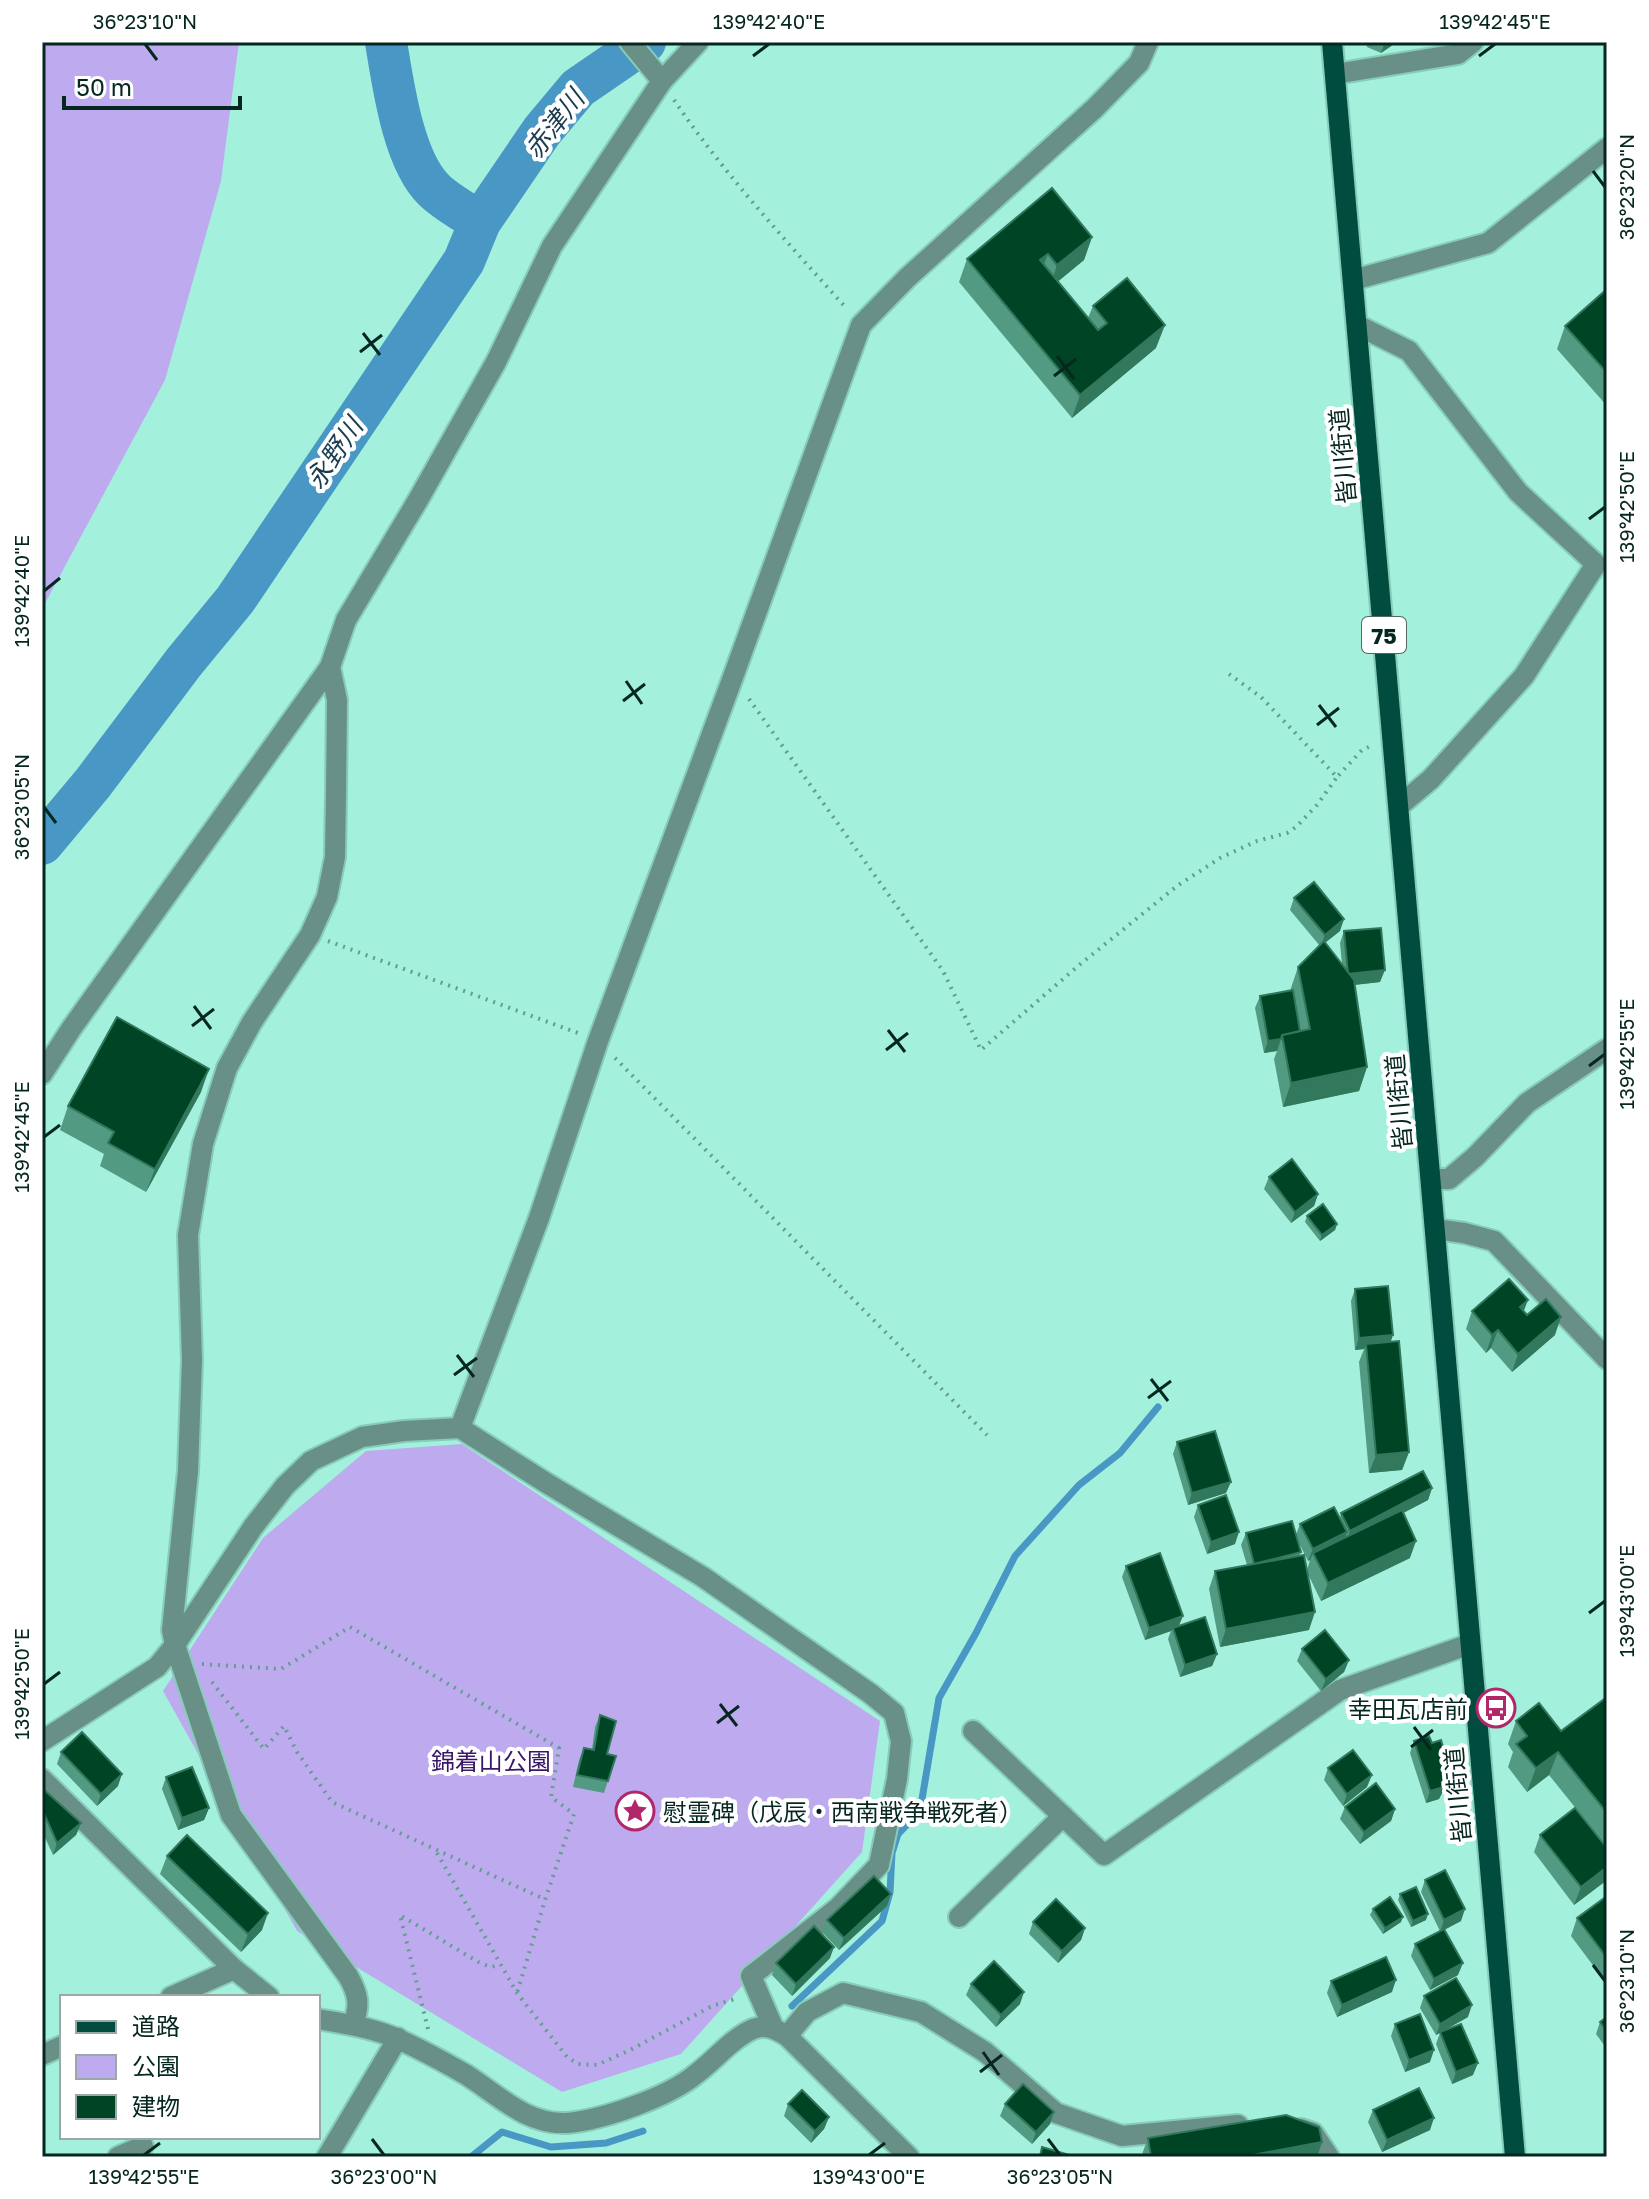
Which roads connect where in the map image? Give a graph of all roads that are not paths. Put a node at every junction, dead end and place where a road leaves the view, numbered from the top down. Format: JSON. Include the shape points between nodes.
{"nodes":[{"id":1,"x":630,"y":42,"type":"edge"},
{"id":2,"x":698,"y":42,"type":"edge"},
{"id":3,"x":1148,"y":42,"type":"edge"},
{"id":4,"x":1332,"y":42,"type":"edge"},
{"id":5,"x":1473,"y":42,"type":"edge"},
{"id":6,"x":1335,"y":74,"type":"junction"},
{"id":7,"x":659,"y":77,"type":"junction"},
{"id":8,"x":1607,"y":148,"type":"edge"},
{"id":9,"x":1353,"y":280,"type":"junction"},
{"id":10,"x":1357,"y":325,"type":"junction"},
{"id":11,"x":330,"y":667,"type":"junction"},
{"id":12,"x":1399,"y":806,"type":"junction"},
{"id":13,"x":1607,"y":1049,"type":"edge"},
{"id":14,"x":42,"y":1074,"type":"edge"},
{"id":15,"x":1431,"y":1179,"type":"junction"},
{"id":16,"x":1435,"y":1229,"type":"junction"},
{"id":17,"x":1607,"y":1359,"type":"edge"},
{"id":18,"x":460,"y":1428,"type":"junction"},
{"id":19,"x":1470,"y":1644,"type":"junction"},
{"id":20,"x":175,"y":1645,"type":"junction"},
{"id":21,"x":973,"y":1731,"type":"dead end"},
{"id":22,"x":42,"y":1741,"type":"edge"},
{"id":23,"x":42,"y":1779,"type":"edge"},
{"id":24,"x":1063,"y":1816,"type":"junction"},
{"id":25,"x":959,"y":1917,"type":"dead end"},
{"id":26,"x":234,"y":1969,"type":"junction"},
{"id":27,"x":176,"y":1995,"type":"edge"},
{"id":28,"x":266,"y":1995,"type":"edge"},
{"id":29,"x":320,"y":2019,"type":"edge"},
{"id":30,"x":353,"y":2025,"type":"junction"},
{"id":31,"x":780,"y":2032,"type":"junction"},
{"id":32,"x":398,"y":2038,"type":"junction"},
{"id":33,"x":143,"y":2146,"type":"dead end"},
{"id":34,"x":118,"y":2157,"type":"edge"},
{"id":35,"x":327,"y":2157,"type":"edge"},
{"id":36,"x":909,"y":2157,"type":"edge"},
{"id":37,"x":1329,"y":2157,"type":"edge"},
{"id":38,"x":1515,"y":2157,"type":"edge"}],
"edges":[{"from":1,"to":7,"type":"street"},
{"from":2,"to":7,"type":"street"},
{"from":3,"to":18,"type":"street","via":[[1139,63],[1095,108],[861,325]]},
{"from":4,"to":6,"type":"main road","name":"皆川街道","number":"75"},
{"from":5,"to":6,"type":"street","via":[[1458,54]]},
{"from":6,"to":9,"type":"main road","name":"皆川街道","number":"75"},
{"from":7,"to":11,"type":"street","via":[[552,246],[496,362],[346,620]]},
{"from":8,"to":9,"type":"street","via":[[1488,243]]},
{"from":9,"to":10,"type":"main road","name":"皆川街道","number":"75"},
{"from":10,"to":12,"type":"main road","name":"皆川街道","number":"75"},
{"from":10,"to":12,"type":"street","via":[[1409,351],[1518,492],[1596,564],[1524,676],[1431,779]]},
{"from":11,"to":14,"type":"street"},
{"from":11,"to":20,"type":"street","via":[[337,700],[335,857],[327,897],[310,935],[227,1068],[203,1144],[188,1235],[192,1360]]},
{"from":12,"to":15,"type":"main road","name":"皆川街道","number":"75"},
{"from":13,"to":15,"type":"street","via":[[1527,1103],[1449,1179]]},
{"from":15,"to":16,"type":"main road","name":"皆川街道","number":"75"},
{"from":16,"to":17,"type":"street","via":[[1494,1241]]},
{"from":16,"to":19,"type":"main road","name":"皆川街道","number":"75"},
{"from":18,"to":20,"type":"street","via":[[362,1437],[311,1461],[253,1527]]},
{"from":18,"to":31,"type":"street","via":[[703,1577],[894,1713],[901,1741],[879,1865],[838,1908],[751,1976]]},
{"from":19,"to":24,"type":"street","via":[[1340,1690],[1104,1855]]},
{"from":19,"to":38,"type":"main road","name":"皆川街道","number":"75"},
{"from":20,"to":22,"type":"street","via":[[157,1667]]},
{"from":20,"to":30,"type":"street","via":[[231,1815],[348,1976],[360,2007]]},
{"from":21,"to":24,"type":"street"},
{"from":23,"to":26,"type":"street"},
{"from":24,"to":25,"type":"street"},
{"from":26,"to":27,"type":"street"},
{"from":26,"to":28,"type":"street"},
{"from":29,"to":30,"type":"street"},
{"from":30,"to":32,"type":"street"},
{"from":31,"to":32,"type":"street","via":[[752,2030],[679,2087],[616,2112],[565,2123],[538,2120],[514,2108]]},
{"from":31,"to":36,"type":"street"},
{"from":31,"to":37,"type":"street","via":[[843,1993],[921,2012],[985,2052],[1056,2113],[1122,2136],[1272,2121],[1313,2133]]},
{"from":32,"to":35,"type":"street"},
{"from":33,"to":34,"type":"street"}]}
